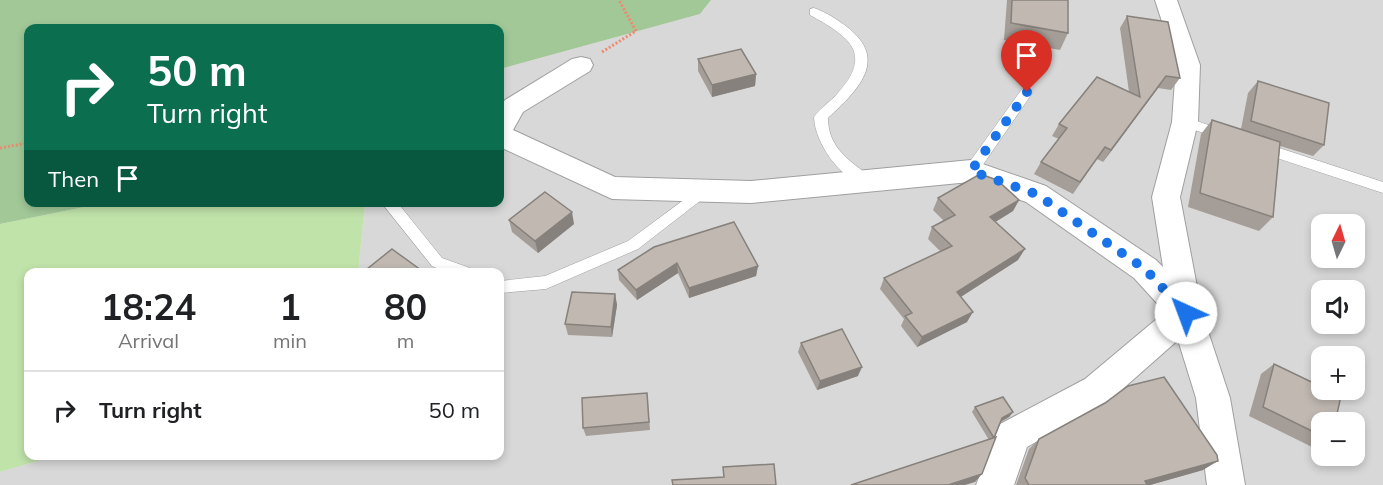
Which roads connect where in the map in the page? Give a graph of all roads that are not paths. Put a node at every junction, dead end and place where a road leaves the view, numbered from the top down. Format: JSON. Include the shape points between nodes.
{"nodes":[{"id":1,"x":1166,"y":0,"type":"edge"},
{"id":2,"x":814,"y":12,"type":"dead end"},
{"id":3,"x":580,"y":65,"type":"road end"},
{"id":4,"x":1027,"y":92,"type":"dead end"},
{"id":5,"x":504,"y":122,"type":"edge"},
{"id":6,"x":1185,"y":122,"type":"junction"},
{"id":7,"x":504,"y":138,"type":"edge"},
{"id":8,"x":971,"y":171,"type":"junction"},
{"id":9,"x":866,"y":181,"type":"junction"},
{"id":10,"x":1383,"y":188,"type":"edge"},
{"id":11,"x":704,"y":190,"type":"junction"},
{"id":12,"x":392,"y":207,"type":"edge"},
{"id":13,"x":452,"y":268,"type":"edge"},
{"id":14,"x":504,"y":287,"type":"edge"},
{"id":15,"x":1186,"y":313,"type":"junction"},
{"id":16,"x":995,"y":485,"type":"edge"},
{"id":17,"x":1226,"y":485,"type":"edge"}],
"edges":[{"from":1,"to":6,"type":"street","via":[[1188,65]]},
{"from":2,"to":9,"type":"lane","via":[[845,31],[864,55],[864,69],[821,117],[820,129],[827,149]]},
{"from":3,"to":5,"type":"street","via":[[514,106]]},
{"from":4,"to":8,"type":"lane"},
{"from":6,"to":10,"type":"lane"},
{"from":6,"to":15,"type":"street","via":[[1166,197]]},
{"from":7,"to":11,"type":"street","via":[[612,188]]},
{"from":8,"to":9,"type":"street"},
{"from":8,"to":15,"type":"street","via":[[1036,194],[1145,269]]},
{"from":9,"to":11,"type":"street","via":[[751,192]]},
{"from":11,"to":14,"type":"lane","via":[[633,245],[546,282]]},
{"from":12,"to":13,"type":"lane","via":[[437,262]]},
{"from":15,"to":16,"type":"street","via":[[1096,390],[1013,436]]},
{"from":15,"to":17,"type":"street","via":[[1213,398]]}]}
